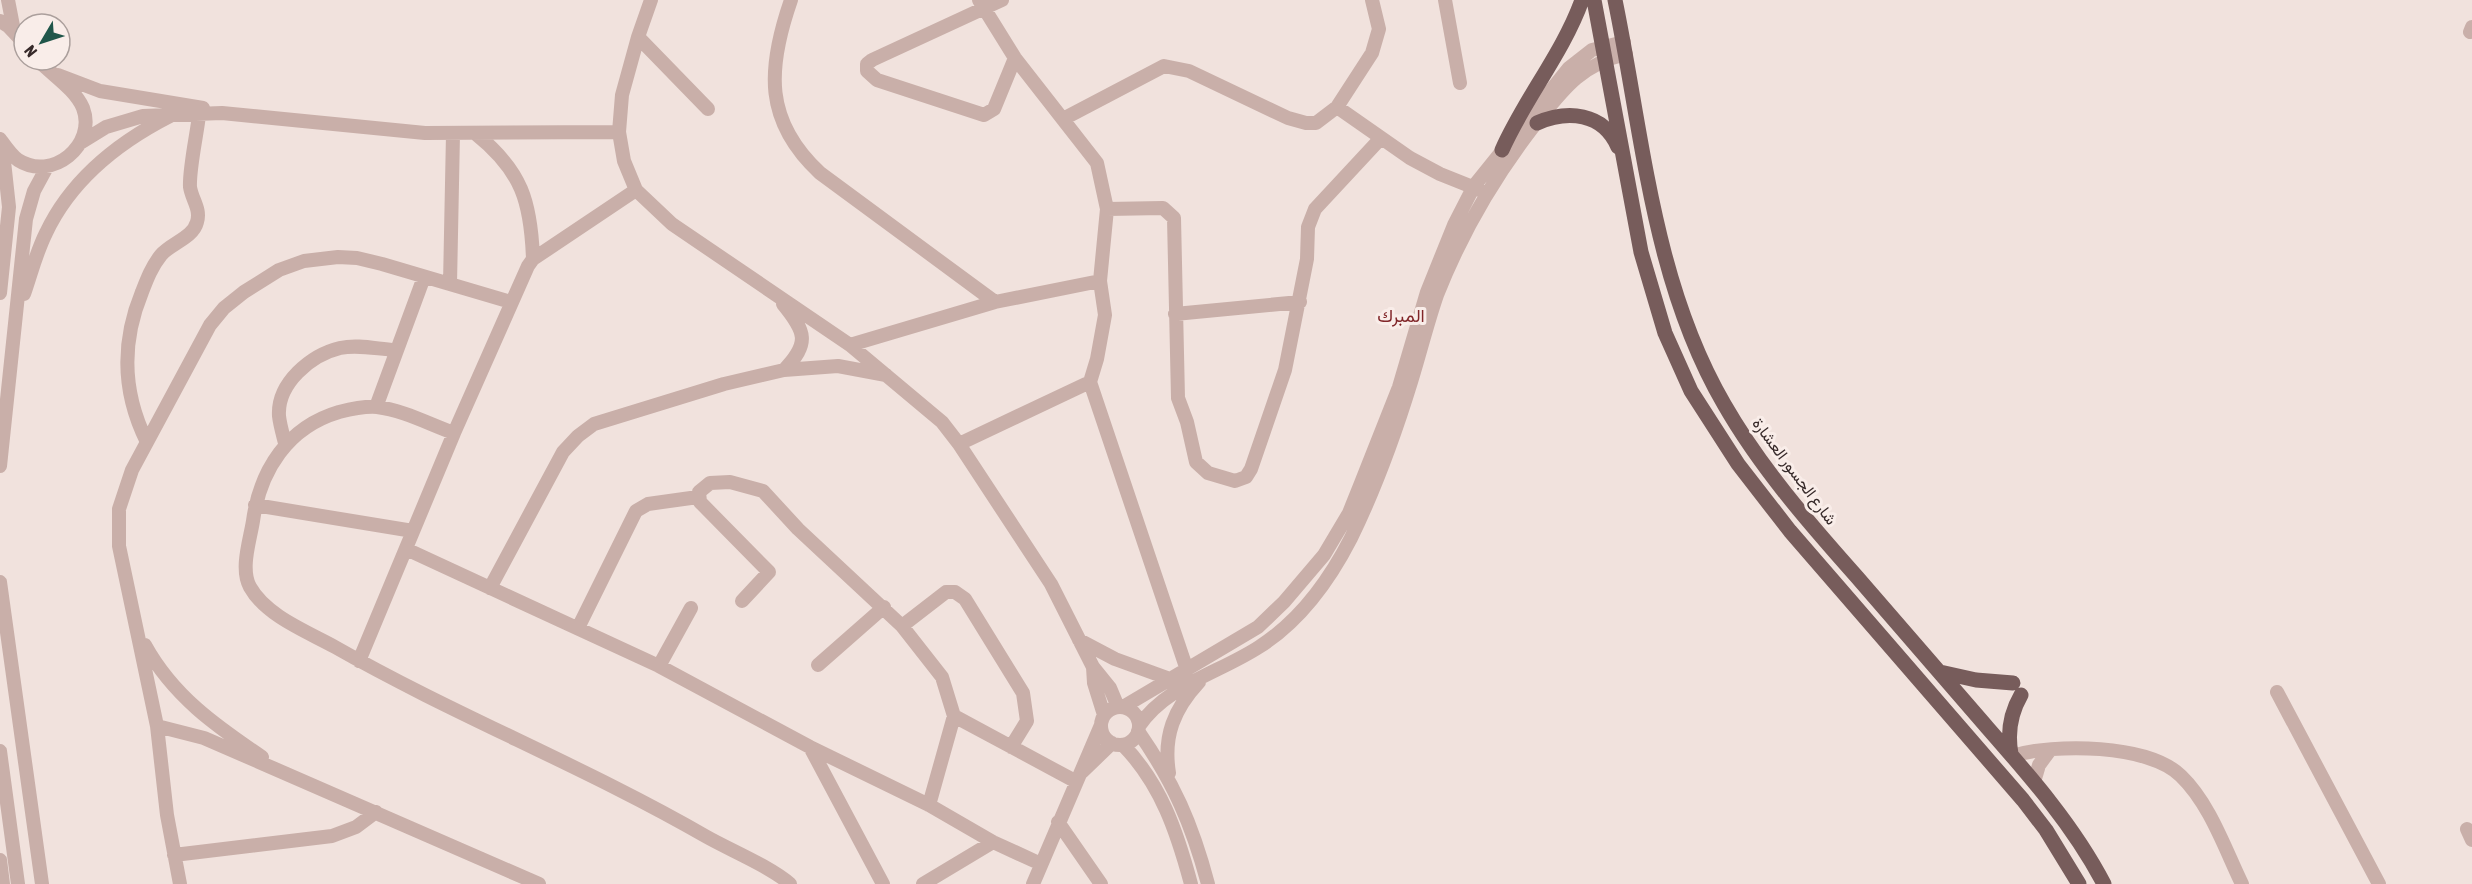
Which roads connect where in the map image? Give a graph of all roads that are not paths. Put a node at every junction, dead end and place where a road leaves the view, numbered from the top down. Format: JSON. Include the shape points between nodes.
{"nodes":[{"id":1,"x":8,"y":0,"type":"edge"},
{"id":2,"x":651,"y":0,"type":"edge"},
{"id":3,"x":791,"y":0,"type":"edge"},
{"id":4,"x":1002,"y":0,"type":"edge"},
{"id":5,"x":1372,"y":0,"type":"edge"},
{"id":6,"x":1445,"y":0,"type":"edge"},
{"id":7,"x":1582,"y":0,"type":"edge"},
{"id":8,"x":1594,"y":0,"type":"edge"},
{"id":9,"x":1615,"y":0,"type":"edge"},
{"id":10,"x":981,"y":4,"type":"edge"},
{"id":11,"x":12,"y":21,"type":"edge"},
{"id":12,"x":638,"y":37,"type":"junction"},
{"id":13,"x":1625,"y":48,"type":"junction"},
{"id":14,"x":1602,"y":53,"type":"junction"},
{"id":15,"x":1015,"y":58,"type":"junction"},
{"id":16,"x":50,"y":72,"type":"edge"},
{"id":17,"x":55,"y":72,"type":"edge"},
{"id":18,"x":1460,"y":83,"type":"dead end"},
{"id":19,"x":1337,"y":107,"type":"junction"},
{"id":20,"x":708,"y":109,"type":"dead end"},
{"id":21,"x":222,"y":113,"type":"junction"},
{"id":22,"x":173,"y":115,"type":"junction"},
{"id":23,"x":199,"y":115,"type":"junction"},
{"id":24,"x":1063,"y":120,"type":"junction"},
{"id":25,"x":1537,"y":123,"type":"junction"},
{"id":26,"x":618,"y":132,"type":"junction"},
{"id":27,"x":453,"y":134,"type":"junction"},
{"id":28,"x":476,"y":134,"type":"junction"},
{"id":29,"x":1381,"y":138,"type":"junction"},
{"id":30,"x":1,"y":140,"type":"edge"},
{"id":31,"x":81,"y":143,"type":"junction"},
{"id":32,"x":1502,"y":150,"type":"junction"},
{"id":33,"x":1624,"y":159,"type":"junction"},
{"id":34,"x":47,"y":167,"type":"junction"},
{"id":35,"x":636,"y":190,"type":"junction"},
{"id":36,"x":1480,"y":190,"type":"junction"},
{"id":37,"x":1107,"y":209,"type":"junction"},
{"id":38,"x":3,"y":236,"type":"edge"},
{"id":39,"x":533,"y":259,"type":"junction"},
{"id":40,"x":424,"y":277,"type":"junction"},
{"id":41,"x":1100,"y":281,"type":"junction"},
{"id":42,"x":450,"y":284,"type":"junction"},
{"id":43,"x":773,"y":291,"type":"junction"},
{"id":44,"x":0,"y":293,"type":"edge"},
{"id":45,"x":511,"y":302,"type":"junction"},
{"id":46,"x":995,"y":302,"type":"junction"},
{"id":47,"x":1300,"y":302,"type":"junction"},
{"id":48,"x":1174,"y":314,"type":"junction"},
{"id":49,"x":15,"y":321,"type":"junction"},
{"id":50,"x":850,"y":345,"type":"junction"},
{"id":51,"x":396,"y":350,"type":"junction"},
{"id":52,"x":784,"y":370,"type":"junction"},
{"id":53,"x":888,"y":375,"type":"junction"},
{"id":54,"x":1090,"y":382,"type":"junction"},
{"id":55,"x":376,"y":407,"type":"junction"},
{"id":56,"x":454,"y":433,"type":"junction"},
{"id":57,"x":147,"y":442,"type":"junction"},
{"id":58,"x":285,"y":443,"type":"junction"},
{"id":59,"x":959,"y":444,"type":"junction"},
{"id":60,"x":0,"y":466,"type":"edge"},
{"id":61,"x":698,"y":498,"type":"junction"},
{"id":62,"x":255,"y":505,"type":"junction"},
{"id":63,"x":413,"y":531,"type":"junction"},
{"id":64,"x":406,"y":549,"type":"junction"},
{"id":65,"x":0,"y":582,"type":"edge"},
{"id":66,"x":490,"y":588,"type":"junction"},
{"id":67,"x":742,"y":601,"type":"dead end"},
{"id":68,"x":884,"y":607,"type":"junction"},
{"id":69,"x":691,"y":608,"type":"dead end"},
{"id":70,"x":902,"y":626,"type":"junction"},
{"id":71,"x":578,"y":628,"type":"junction"},
{"id":72,"x":139,"y":633,"type":"junction"},
{"id":73,"x":1079,"y":640,"type":"junction"},
{"id":74,"x":359,"y":661,"type":"junction"},
{"id":75,"x":818,"y":665,"type":"dead end"},
{"id":76,"x":659,"y":666,"type":"junction"},
{"id":77,"x":1093,"y":667,"type":"junction"},
{"id":78,"x":1187,"y":670,"type":"junction"},
{"id":79,"x":1940,"y":672,"type":"junction"},
{"id":80,"x":1204,"y":677,"type":"junction"},
{"id":81,"x":1170,"y":679,"type":"junction"},
{"id":82,"x":2277,"y":692,"type":"dead end"},
{"id":83,"x":1969,"y":706,"type":"junction"},
{"id":84,"x":1121,"y":707,"type":"junction"},
{"id":85,"x":954,"y":716,"type":"junction"},
{"id":86,"x":1949,"y":716,"type":"junction"},
{"id":87,"x":1103,"y":720,"type":"junction"},
{"id":88,"x":1981,"y":720,"type":"junction"},
{"id":89,"x":157,"y":726,"type":"junction"},
{"id":90,"x":1139,"y":729,"type":"junction"},
{"id":91,"x":1962,"y":732,"type":"junction"},
{"id":92,"x":1117,"y":744,"type":"junction"},
{"id":93,"x":810,"y":747,"type":"junction"},
{"id":94,"x":1011,"y":747,"type":"junction"},
{"id":95,"x":2050,"y":750,"type":"junction"},
{"id":96,"x":0,"y":751,"type":"edge"},
{"id":97,"x":2012,"y":755,"type":"junction"},
{"id":98,"x":284,"y":772,"type":"junction"},
{"id":99,"x":1077,"y":778,"type":"junction"},
{"id":100,"x":1170,"y":778,"type":"junction"},
{"id":101,"x":2034,"y":782,"type":"junction"},
{"id":102,"x":929,"y":805,"type":"junction"},
{"id":103,"x":376,"y":812,"type":"junction"},
{"id":104,"x":1058,"y":822,"type":"junction"},
{"id":105,"x":993,"y":842,"type":"junction"},
{"id":106,"x":174,"y":855,"type":"junction"},
{"id":107,"x":0,"y":860,"type":"edge"},
{"id":108,"x":1041,"y":864,"type":"junction"},
{"id":109,"x":3,"y":884,"type":"edge"},
{"id":110,"x":18,"y":884,"type":"edge"},
{"id":111,"x":42,"y":884,"type":"edge"},
{"id":112,"x":180,"y":884,"type":"edge"},
{"id":113,"x":538,"y":884,"type":"edge"},
{"id":114,"x":790,"y":884,"type":"edge"},
{"id":115,"x":883,"y":884,"type":"edge"},
{"id":116,"x":923,"y":884,"type":"edge"},
{"id":117,"x":1034,"y":884,"type":"edge"},
{"id":118,"x":1101,"y":884,"type":"edge"},
{"id":119,"x":1191,"y":884,"type":"edge"},
{"id":120,"x":1208,"y":884,"type":"edge"},
{"id":121,"x":2079,"y":884,"type":"edge"},
{"id":122,"x":2104,"y":884,"type":"edge"},
{"id":123,"x":2242,"y":884,"type":"edge"},
{"id":124,"x":2379,"y":884,"type":"edge"}],
"edges":[{"from":1,"to":11,"type":"street"},
{"from":2,"to":12,"type":"street"},
{"from":3,"to":46,"type":"street","via":[[777,56],[776,100],[787,135],[820,173]]},
{"from":4,"to":10,"type":"street"},
{"from":5,"to":19,"type":"street","via":[[1379,29],[1377,41]]},
{"from":6,"to":18,"type":"street"},
{"from":7,"to":32,"type":"main road","via":[[1567,34],[1522,106]]},
{"from":8,"to":14,"type":"main road"},
{"from":9,"to":13,"type":"main road","name":"شارع الجسور العشارة"},
{"from":10,"to":15,"type":"street"},
{"from":10,"to":15,"type":"street","via":[[872,60],[867,71],[877,80],[984,115],[994,109]]},
{"from":12,"to":20,"type":"street"},
{"from":12,"to":26,"type":"street","via":[[622,95]]},
{"from":13,"to":14,"type":"street"},
{"from":13,"to":79,"type":"main road","name":"شارع الجسور العشارة","via":[[1666,263],[1706,371],[1766,467]]},
{"from":14,"to":25,"type":"street"},
{"from":14,"to":32,"type":"street","via":[[1584,54],[1569,68]]},
{"from":14,"to":33,"type":"main road"},
{"from":15,"to":24,"type":"street"},
{"from":16,"to":31,"type":"street","via":[[82,108],[85,123]]},
{"from":17,"to":21,"type":"street","via":[[100,91]]},
{"from":19,"to":24,"type":"street","via":[[1316,123],[1297,121],[1189,71],[1164,66]]},
{"from":19,"to":29,"type":"street"},
{"from":21,"to":23,"type":"street"},
{"from":21,"to":27,"type":"street"},
{"from":22,"to":23,"type":"street"},
{"from":22,"to":31,"type":"street","via":[[143,116],[118,123]]},
{"from":22,"to":49,"type":"street","via":[[112,151],[58,212],[42,242]]},
{"from":23,"to":57,"type":"street","via":[[190,181],[198,210],[197,225],[156,262],[128,331],[129,390]]},
{"from":24,"to":37,"type":"street","via":[[1097,163]]},
{"from":25,"to":33,"type":"main road","via":[[1564,114],[1591,119],[1615,138]]},
{"from":25,"to":36,"type":"street"},
{"from":26,"to":28,"type":"street"},
{"from":26,"to":35,"type":"street"},
{"from":27,"to":28,"type":"street"},
{"from":27,"to":42,"type":"street"},
{"from":28,"to":39,"type":"street","via":[[497,151],[521,184],[531,221]]},
{"from":29,"to":36,"type":"street","via":[[1440,174]]},
{"from":29,"to":47,"type":"street","via":[[1315,209],[1308,227]]},
{"from":30,"to":34,"type":"street","via":[[18,160]]},
{"from":30,"to":38,"type":"street","via":[[9,192]]},
{"from":31,"to":34,"type":"street","via":[[67,158]]},
{"from":32,"to":36,"type":"street"},
{"from":33,"to":86,"type":"main road","via":[[1653,300],[1691,391],[1738,464],[1790,531]]},
{"from":34,"to":49,"type":"street","via":[[34,191],[26,219]]},
{"from":35,"to":39,"type":"street"},
{"from":35,"to":43,"type":"street","via":[[672,224]]},
{"from":36,"to":78,"type":"street","via":[[1454,225],[1426,292],[1399,387],[1357,494],[1338,531],[1305,577],[1258,627]]},
{"from":36,"to":80,"type":"street","via":[[1438,294],[1401,413],[1364,509],[1327,580],[1290,623],[1258,647]]},
{"from":37,"to":41,"type":"street"},
{"from":37,"to":48,"type":"street","via":[[1163,208],[1174,218]]},
{"from":38,"to":44,"type":"street"},
{"from":39,"to":45,"type":"street"},
{"from":40,"to":42,"type":"street"},
{"from":40,"to":51,"type":"street"},
{"from":40,"to":57,"type":"street","via":[[357,258],[304,261],[279,270],[244,292],[210,325]]},
{"from":41,"to":46,"type":"street"},
{"from":41,"to":54,"type":"street","via":[[1105,315]]},
{"from":42,"to":45,"type":"street"},
{"from":43,"to":50,"type":"street"},
{"from":43,"to":52,"type":"street","via":[[802,333],[800,351]]},
{"from":45,"to":56,"type":"street"},
{"from":46,"to":50,"type":"street"},
{"from":47,"to":48,"type":"street"},
{"from":47,"to":48,"type":"street","via":[[1285,370],[1251,469],[1246,477],[1235,481],[1208,473],[1196,462],[1178,398]]},
{"from":49,"to":60,"type":"street"},
{"from":50,"to":53,"type":"street"},
{"from":51,"to":55,"type":"street"},
{"from":51,"to":58,"type":"street","via":[[340,348],[306,363],[281,403],[279,415]]},
{"from":52,"to":53,"type":"street","via":[[838,366]]},
{"from":52,"to":66,"type":"street","via":[[594,424],[563,452]]},
{"from":53,"to":59,"type":"street","via":[[942,422]]},
{"from":54,"to":59,"type":"street"},
{"from":54,"to":78,"type":"street"},
{"from":55,"to":56,"type":"street"},
{"from":55,"to":58,"type":"street","via":[[326,416]]},
{"from":56,"to":63,"type":"street"},
{"from":57,"to":72,"type":"street","via":[[121,496],[118,520],[123,569]]},
{"from":58,"to":62,"type":"street","via":[[262,483]]},
{"from":59,"to":73,"type":"street","via":[[1051,584]]},
{"from":61,"to":67,"type":"street","via":[[768,569],[768,575]]},
{"from":61,"to":68,"type":"street","via":[[701,488],[710,483],[730,482],[763,490],[798,529]]},
{"from":61,"to":71,"type":"street","via":[[648,504],[636,510]]},
{"from":62,"to":63,"type":"street"},
{"from":62,"to":74,"type":"street","via":[[245,570],[249,586],[282,618]]},
{"from":63,"to":64,"type":"street"},
{"from":64,"to":66,"type":"street"},
{"from":64,"to":74,"type":"street"},
{"from":65,"to":111,"type":"street"},
{"from":66,"to":71,"type":"street"},
{"from":68,"to":70,"type":"street"},
{"from":68,"to":75,"type":"street"},
{"from":69,"to":76,"type":"street"},
{"from":70,"to":85,"type":"street","via":[[942,677]]},
{"from":70,"to":94,"type":"street","via":[[946,592],[955,592],[965,599],[1023,693],[1027,721]]},
{"from":71,"to":76,"type":"street"},
{"from":72,"to":89,"type":"street"},
{"from":72,"to":98,"type":"street","via":[[159,668],[185,699]]},
{"from":73,"to":77,"type":"street"},
{"from":73,"to":81,"type":"street","via":[[1115,659]]},
{"from":74,"to":114,"type":"street","via":[[648,803]]},
{"from":76,"to":93,"type":"street"},
{"from":77,"to":84,"type":"street"},
{"from":77,"to":87,"type":"street"},
{"from":78,"to":81,"type":"street"},
{"from":79,"to":83,"type":"main road","name":"شارع الجسور العشارة"},
{"from":79,"to":97,"type":"main road","via":[[2017,689],[2010,723]]},
{"from":80,"to":90,"type":"street","via":[[1170,695],[1146,716]]},
{"from":80,"to":100,"type":"street","via":[[1188,695],[1170,727],[1166,752]]},
{"from":81,"to":84,"type":"street"},
{"from":82,"to":124,"type":"street"},
{"from":83,"to":86,"type":"main road"},
{"from":83,"to":88,"type":"main road","name":"شارع الجسور العشارة"},
{"from":84,"to":87,"type":"street"},
{"from":84,"to":90,"type":"street","via":[[1133,712]]},
{"from":85,"to":94,"type":"street"},
{"from":85,"to":102,"type":"street"},
{"from":86,"to":91,"type":"main road"},
{"from":87,"to":92,"type":"street","via":[[1104,736]]},
{"from":87,"to":99,"type":"street"},
{"from":88,"to":91,"type":"main road"},
{"from":88,"to":97,"type":"main road","name":"شارع الجسور العشارة"},
{"from":89,"to":98,"type":"street","via":[[204,738]]},
{"from":89,"to":106,"type":"street"},
{"from":90,"to":92,"type":"street","via":[[1132,740]]},
{"from":90,"to":100,"type":"street"},
{"from":91,"to":121,"type":"main road","via":[[2046,830]]},
{"from":92,"to":99,"type":"street"},
{"from":92,"to":119,"type":"street","via":[[1136,758],[1163,800]]},
{"from":93,"to":102,"type":"street"},
{"from":93,"to":115,"type":"street"},
{"from":94,"to":99,"type":"street"},
{"from":95,"to":97,"type":"street"},
{"from":95,"to":101,"type":"street","via":[[2039,765]]},
{"from":95,"to":123,"type":"street","via":[[2092,749],[2145,758],[2179,774],[2197,796]]},
{"from":96,"to":110,"type":"street"},
{"from":97,"to":101,"type":"main road","name":"شارع الجسور العشارة"},
{"from":98,"to":103,"type":"street"},
{"from":99,"to":104,"type":"street"},
{"from":100,"to":120,"type":"street","via":[[1189,822]]},
{"from":101,"to":122,"type":"main road","name":"شارع الجسور العشارة"},
{"from":102,"to":105,"type":"street"},
{"from":103,"to":106,"type":"street","via":[[356,827],[332,836]]},
{"from":103,"to":113,"type":"street"},
{"from":104,"to":108,"type":"street"},
{"from":104,"to":118,"type":"street"},
{"from":105,"to":108,"type":"street"},
{"from":105,"to":116,"type":"street"},
{"from":106,"to":112,"type":"street"},
{"from":107,"to":109,"type":"street"},
{"from":108,"to":117,"type":"street"}]}
